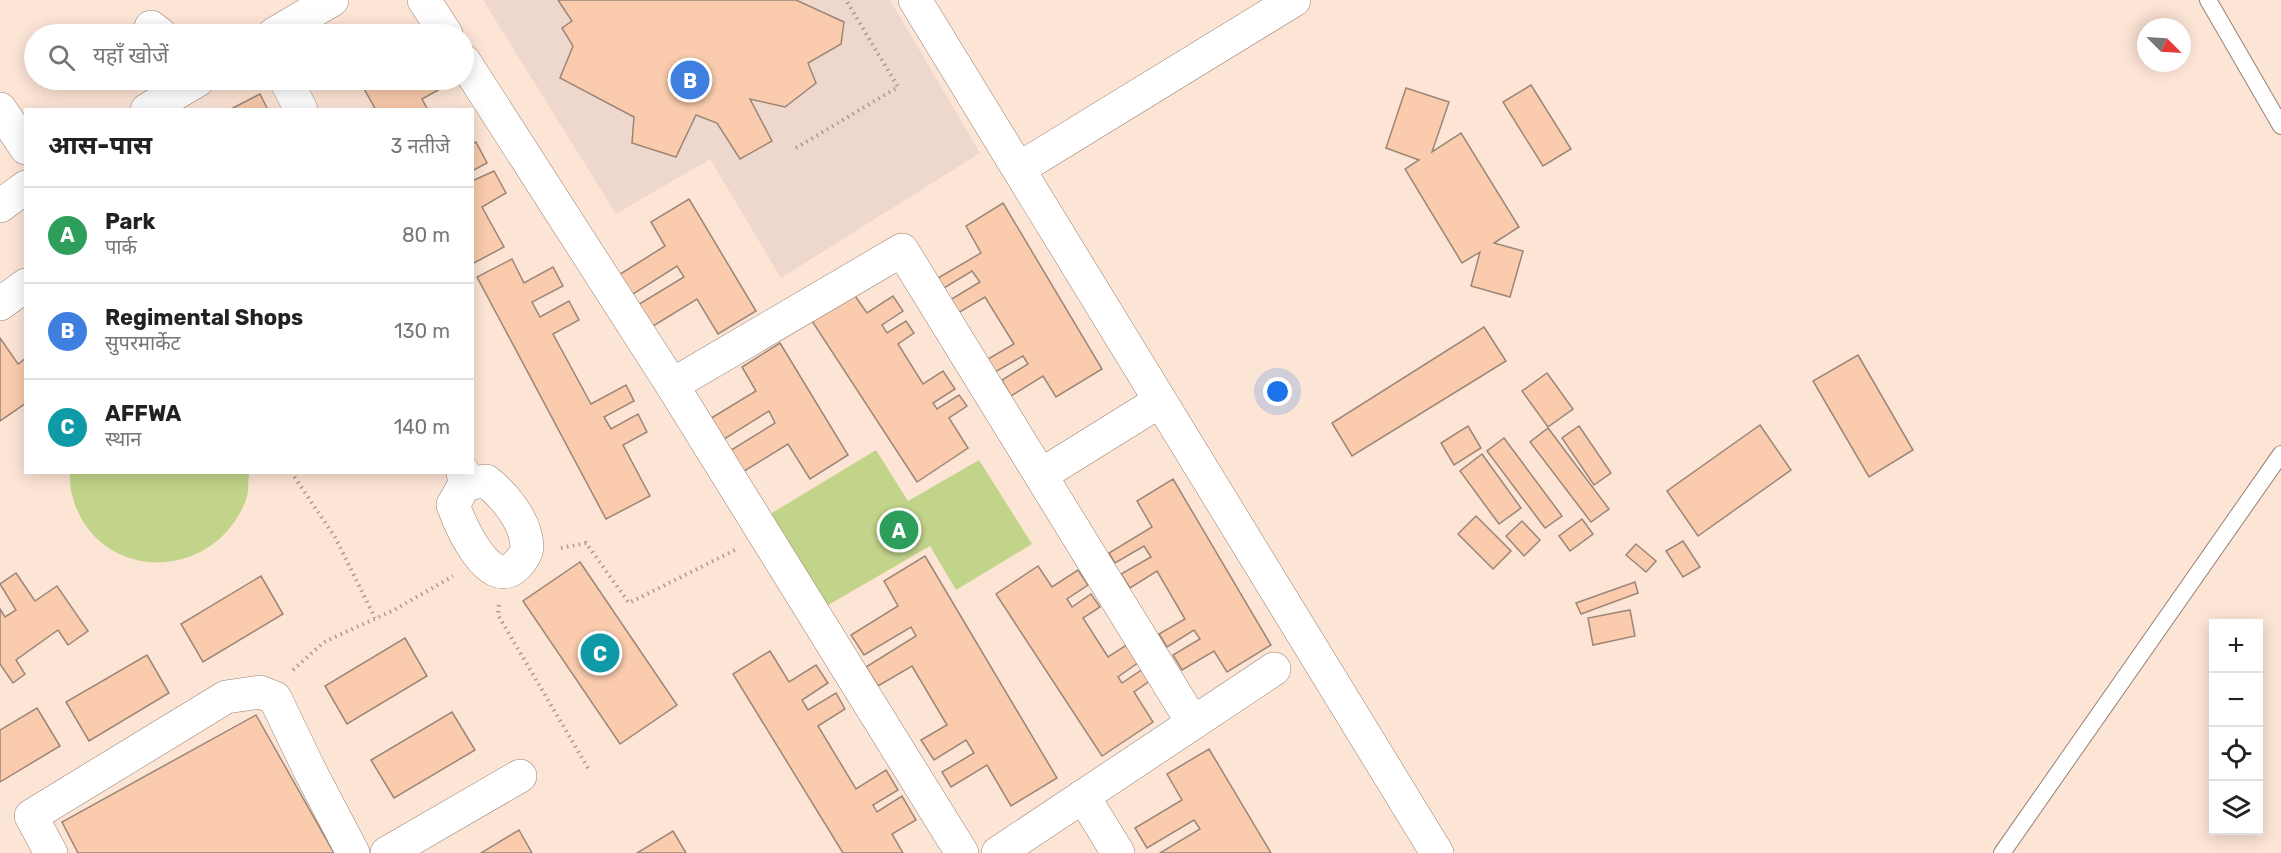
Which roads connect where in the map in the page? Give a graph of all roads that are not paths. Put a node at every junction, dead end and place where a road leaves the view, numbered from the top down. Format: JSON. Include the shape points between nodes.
{"nodes":[{"id":1,"x":332,"y":0,"type":"edge"},
{"id":2,"x":424,"y":0,"type":"edge"},
{"id":3,"x":915,"y":0,"type":"edge"},
{"id":4,"x":1294,"y":0,"type":"edge"},
{"id":5,"x":2208,"y":0,"type":"edge"},
{"id":6,"x":291,"y":24,"type":"edge"},
{"id":7,"x":440,"y":24,"type":"edge"},
{"id":8,"x":474,"y":77,"type":"edge"},
{"id":9,"x":181,"y":90,"type":"edge"},
{"id":10,"x":291,"y":90,"type":"edge"},
{"id":11,"x":150,"y":108,"type":"edge"},
{"id":12,"x":300,"y":108,"type":"edge"},
{"id":13,"x":0,"y":109,"type":"edge"},
{"id":14,"x":2281,"y":126,"type":"edge"},
{"id":15,"x":24,"y":145,"type":"edge"},
{"id":16,"x":1020,"y":168,"type":"junction"},
{"id":17,"x":24,"y":188,"type":"edge"},
{"id":18,"x":0,"y":206,"type":"edge"},
{"id":19,"x":24,"y":286,"type":"edge"},
{"id":20,"x":0,"y":304,"type":"edge"},
{"id":21,"x":672,"y":385,"type":"junction"},
{"id":22,"x":1160,"y":401,"type":"junction"},
{"id":23,"x":2281,"y":454,"type":"edge"},
{"id":24,"x":1041,"y":475,"type":"junction"},
{"id":25,"x":464,"y":478,"type":"edge"},
{"id":26,"x":1274,"y":669,"type":"dead end"},
{"id":27,"x":1193,"y":723,"type":"junction"},
{"id":28,"x":520,"y":776,"type":"dead end"},
{"id":29,"x":1083,"y":796,"type":"junction"},
{"id":30,"x":51,"y":853,"type":"edge"},
{"id":31,"x":353,"y":853,"type":"edge"},
{"id":32,"x":387,"y":853,"type":"edge"},
{"id":33,"x":962,"y":853,"type":"edge"},
{"id":34,"x":998,"y":853,"type":"edge"},
{"id":35,"x":1118,"y":853,"type":"edge"},
{"id":36,"x":1437,"y":853,"type":"edge"},
{"id":37,"x":2002,"y":853,"type":"edge"}],
"edges":[{"from":1,"to":6,"type":"street"},
{"from":2,"to":7,"type":"street"},
{"from":3,"to":16,"type":"street"},
{"from":4,"to":16,"type":"street"},
{"from":5,"to":14,"type":"lane"},
{"from":8,"to":21,"type":"street"},
{"from":9,"to":11,"type":"street"},
{"from":10,"to":12,"type":"street"},
{"from":13,"to":15,"type":"street"},
{"from":16,"to":22,"type":"street"},
{"from":17,"to":18,"type":"street"},
{"from":19,"to":20,"type":"street"},
{"from":21,"to":24,"type":"street","via":[[902,250]]},
{"from":21,"to":33,"type":"street"},
{"from":22,"to":24,"type":"street"},
{"from":22,"to":36,"type":"street"},
{"from":23,"to":37,"type":"lane"},
{"from":24,"to":27,"type":"street"},
{"from":25,"to":25,"type":"street","via":[[453,505],[474,549],[502,562],[527,547],[516,514],[499,491],[486,481]]},
{"from":26,"to":27,"type":"street"},
{"from":27,"to":29,"type":"street"},
{"from":28,"to":32,"type":"street"},
{"from":29,"to":34,"type":"street"},
{"from":29,"to":35,"type":"street"},
{"from":30,"to":31,"type":"street","via":[[31,816],[226,697],[260,692],[276,698]]}]}
